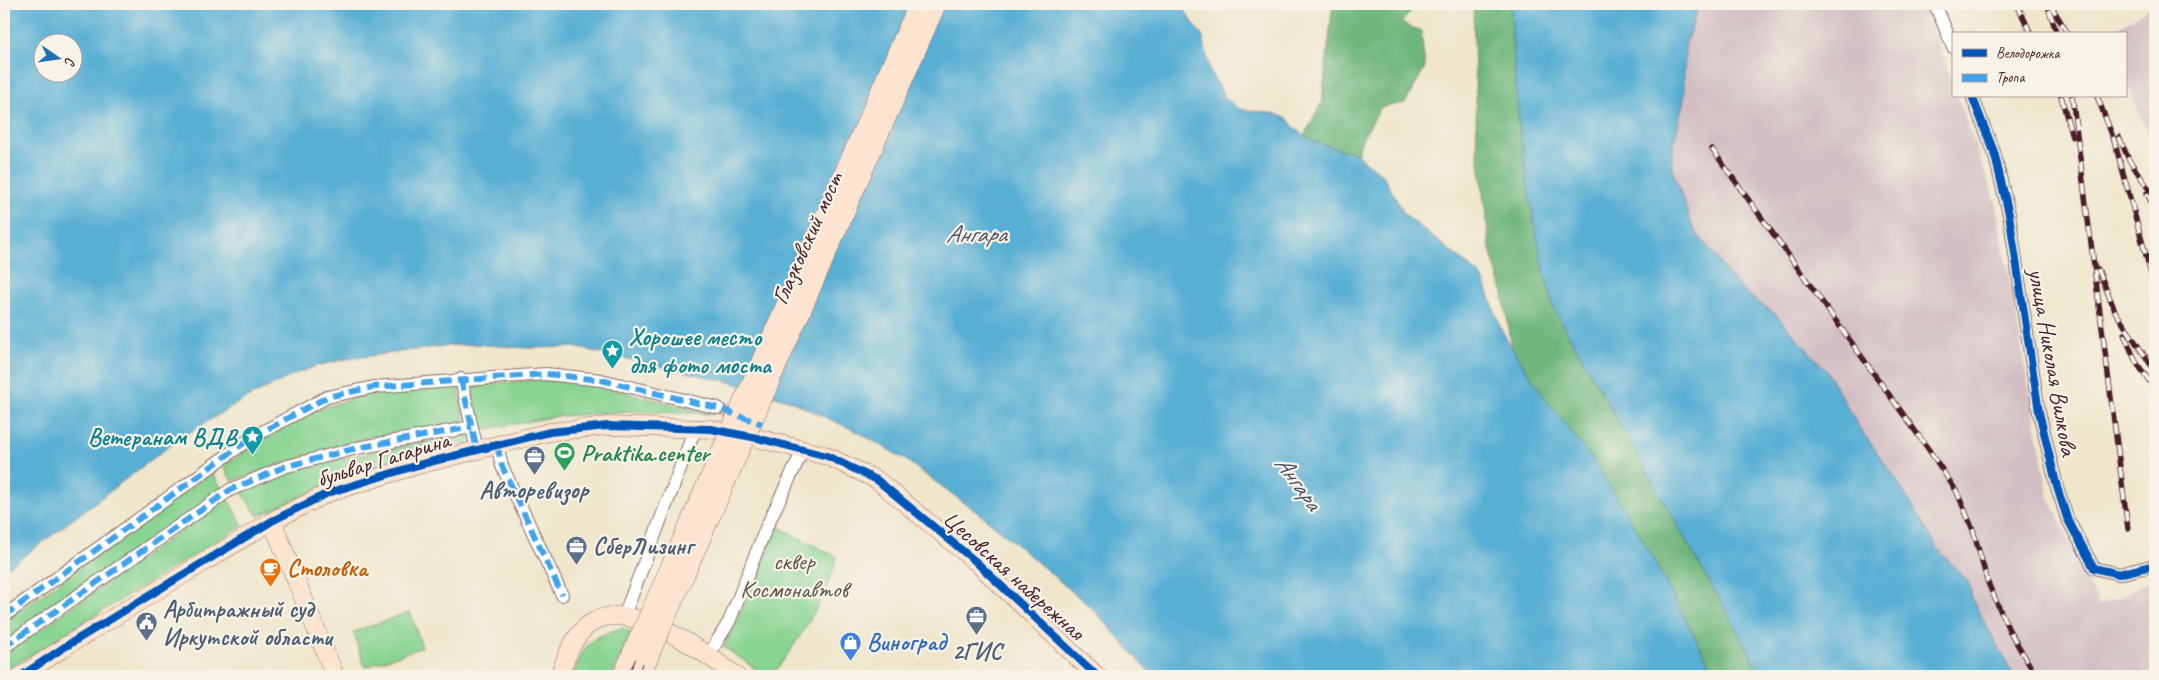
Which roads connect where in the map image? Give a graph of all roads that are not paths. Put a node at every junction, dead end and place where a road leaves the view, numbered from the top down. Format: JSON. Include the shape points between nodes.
{"nodes":[{"id":1,"x":918,"y":4,"type":"edge"},
{"id":2,"x":937,"y":4,"type":"edge"},
{"id":3,"x":1935,"y":4,"type":"edge"},
{"id":4,"x":1952,"y":45,"type":"edge"},
{"id":5,"x":1973,"y":98,"type":"edge"},
{"id":6,"x":461,"y":379,"type":"junction"},
{"id":7,"x":718,"y":408,"type":"tunnel mouth"},
{"id":8,"x":472,"y":427,"type":"junction"},
{"id":9,"x":703,"y":429,"type":"junction"},
{"id":10,"x":496,"y":445,"type":"junction"},
{"id":11,"x":477,"y":450,"type":"junction"},
{"id":12,"x":804,"y":450,"type":"junction"},
{"id":13,"x":272,"y":521,"type":"junction"},
{"id":14,"x":2155,"y":565,"type":"edge"},
{"id":15,"x":562,"y":595,"type":"dead end"},
{"id":16,"x":4,"y":616,"type":"edge"},
{"id":17,"x":624,"y":616,"type":"junction"},
{"id":18,"x":4,"y":647,"type":"edge"},
{"id":19,"x":641,"y":654,"type":"junction"},
{"id":20,"x":708,"y":656,"type":"junction"},
{"id":21,"x":21,"y":676,"type":"edge"},
{"id":22,"x":335,"y":676,"type":"edge"},
{"id":23,"x":560,"y":676,"type":"edge"},
{"id":24,"x":622,"y":676,"type":"edge"},
{"id":25,"x":641,"y":676,"type":"edge"},
{"id":26,"x":736,"y":676,"type":"edge"},
{"id":27,"x":1097,"y":676,"type":"edge"}],
"edges":[{"from":1,"to":19,"type":"main road","name":"Глазковский мост","bridge":true},
{"from":2,"to":19,"type":"main road","name":"Глазковский мост","bridge":true},
{"from":3,"to":4,"type":"street"},
{"from":5,"to":14,"type":"street","name":"улица Николая Вилкова","via":[[1994,152],[2009,214],[2039,412],[2067,518],[2094,568],[2119,574]]},
{"from":6,"to":7,"type":"street","via":[[546,374],[601,380]]},
{"from":6,"to":8,"type":"street"},
{"from":6,"to":16,"type":"street","via":[[374,387],[327,397],[251,438]]},
{"from":8,"to":11,"type":"street"},
{"from":8,"to":18,"type":"street","via":[[356,448],[284,467],[230,490]]},
{"from":9,"to":10,"type":"main road","name":"бульвар Гагарина","via":[[607,426],[550,432]]},
{"from":9,"to":12,"type":"main road","name":"Цесовская набережная"},
{"from":9,"to":17,"type":"street"},
{"from":10,"to":11,"type":"main road","name":"бульвар Гагарина"},
{"from":10,"to":15,"type":"street","via":[[502,466]]},
{"from":11,"to":13,"type":"main road","name":"бульвар Гагарина","via":[[328,493]]},
{"from":12,"to":20,"type":"street","via":[[766,528],[729,622]]},
{"from":12,"to":27,"type":"main road","name":"Цесовская набережная","via":[[827,456],[878,480],[975,561]]},
{"from":13,"to":21,"type":"main road","name":"бульвар Гагарина"},
{"from":13,"to":22,"type":"main road"},
{"from":17,"to":20,"type":"main road","via":[[649,623]]},
{"from":17,"to":23,"type":"main road","via":[[607,616],[594,621],[579,634],[564,661]]},
{"from":19,"to":24,"type":"main road"},
{"from":19,"to":25,"type":"main road"},
{"from":20,"to":26,"type":"main road"}]}
